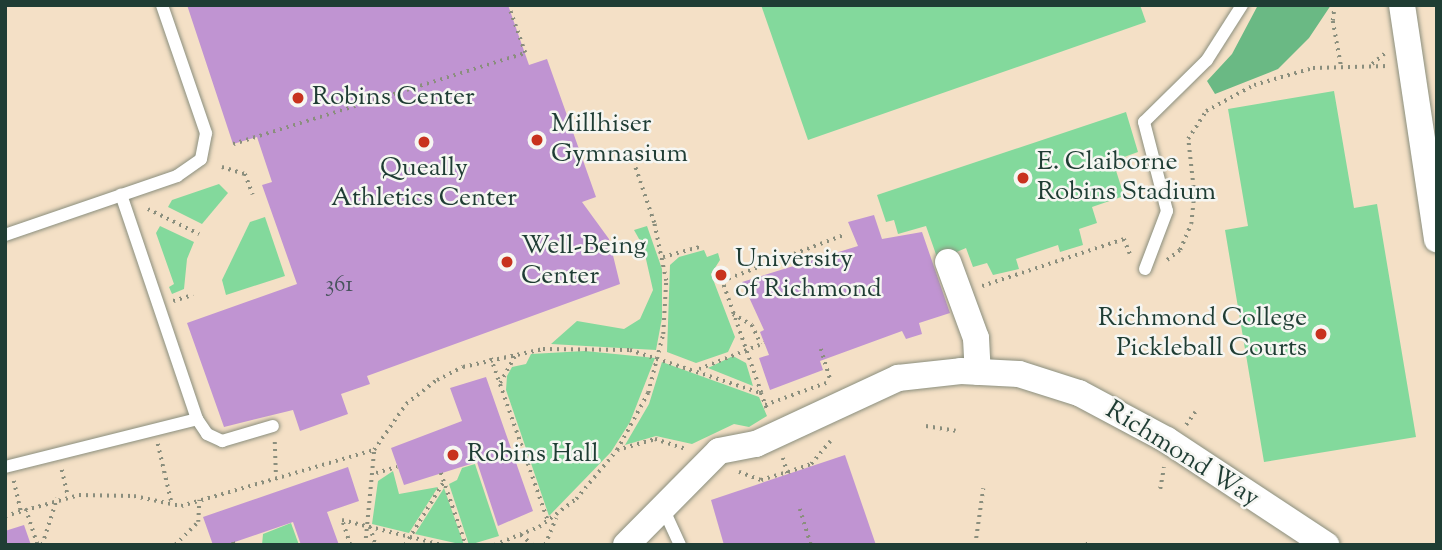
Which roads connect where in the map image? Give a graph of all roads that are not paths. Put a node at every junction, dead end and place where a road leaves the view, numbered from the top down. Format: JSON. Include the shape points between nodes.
{"nodes":[{"id":1,"x":162,"y":5,"type":"edge"},
{"id":2,"x":1242,"y":5,"type":"edge"},
{"id":3,"x":1402,"y":5,"type":"edge"},
{"id":4,"x":121,"y":195,"type":"junction"},
{"id":5,"x":5,"y":235,"type":"edge"},
{"id":6,"x":1437,"y":239,"type":"edge"},
{"id":7,"x":948,"y":262,"type":"dead end"},
{"id":8,"x":1145,"y":269,"type":"dead end"},
{"id":9,"x":978,"y":372,"type":"junction"},
{"id":10,"x":197,"y":419,"type":"junction"},
{"id":11,"x":273,"y":426,"type":"dead end"},
{"id":12,"x":8,"y":466,"type":"edge"},
{"id":13,"x":663,"y":508,"type":"junction"},
{"id":14,"x":626,"y":545,"type":"edge"},
{"id":15,"x":680,"y":545,"type":"edge"},
{"id":16,"x":1326,"y":545,"type":"edge"}],
"edges":[{"from":1,"to":4,"type":"lane","via":[[206,133],[206,148],[191,169]]},
{"from":2,"to":8,"type":"lane","via":[[1207,60],[1144,122],[1167,211]]},
{"from":3,"to":6,"type":"street"},
{"from":4,"to":5,"type":"lane"},
{"from":4,"to":10,"type":"lane"},
{"from":7,"to":9,"type":"street","via":[[976,338]]},
{"from":9,"to":13,"type":"street","name":"Richmond Way","via":[[898,378],[756,444],[719,452]]},
{"from":9,"to":16,"type":"street","name":"Richmond Way","via":[[1019,374],[1079,393],[1167,440]]},
{"from":10,"to":11,"type":"lane","via":[[207,434],[222,441]]},
{"from":10,"to":12,"type":"lane"},
{"from":13,"to":14,"type":"street","name":"Richmond Way"},
{"from":13,"to":15,"type":"lane"}]}
